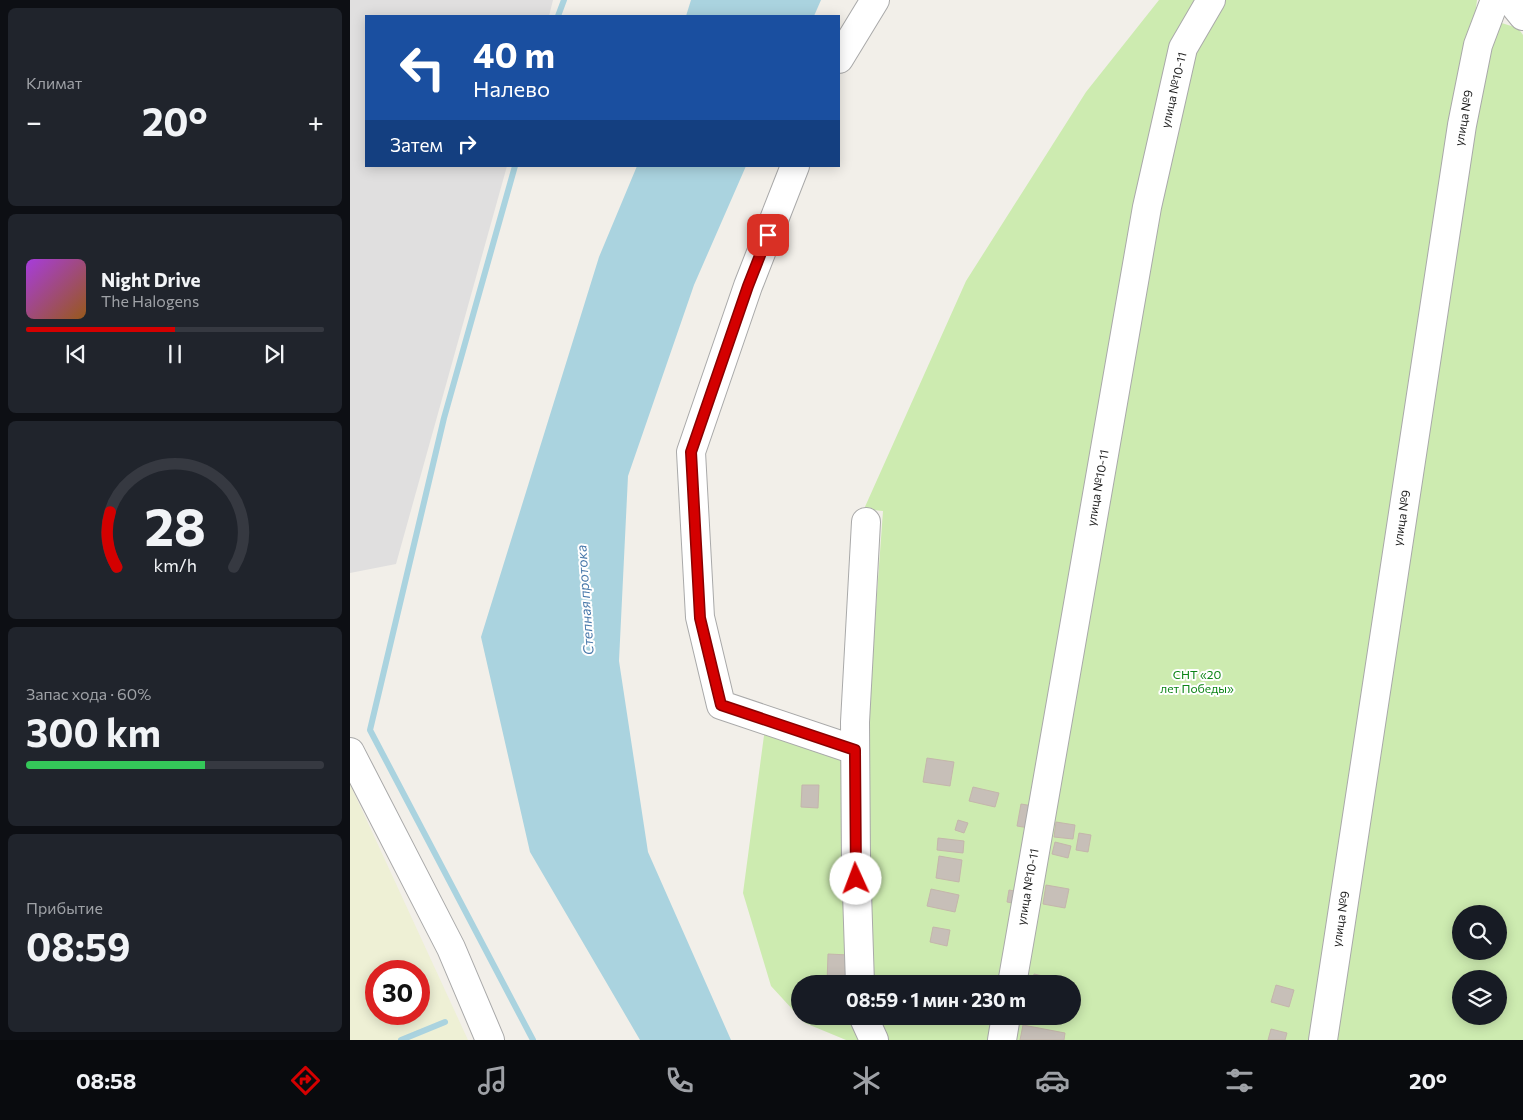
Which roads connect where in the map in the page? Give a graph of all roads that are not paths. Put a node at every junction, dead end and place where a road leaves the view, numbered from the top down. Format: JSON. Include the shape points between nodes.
{"nodes":[{"id":1,"x":875,"y":0,"type":"edge"},
{"id":2,"x":1212,"y":0,"type":"edge"},
{"id":3,"x":1495,"y":0,"type":"edge"},
{"id":4,"x":1510,"y":0,"type":"edge"},
{"id":5,"x":1523,"y":16,"type":"edge"},
{"id":6,"x":840,"y":57,"type":"edge"},
{"id":7,"x":795,"y":167,"type":"edge"},
{"id":8,"x":866,"y":522,"type":"dead end"},
{"id":9,"x":855,"y":750,"type":"junction"},
{"id":10,"x":350,"y":752,"type":"edge"},
{"id":11,"x":860,"y":975,"type":"edge"},
{"id":12,"x":1014,"y":975,"type":"edge"},
{"id":13,"x":867,"y":1025,"type":"edge"},
{"id":14,"x":1004,"y":1025,"type":"edge"},
{"id":15,"x":490,"y":1040,"type":"edge"},
{"id":16,"x":874,"y":1040,"type":"edge"},
{"id":17,"x":1002,"y":1040,"type":"edge"},
{"id":18,"x":1323,"y":1040,"type":"edge"}],
"edges":[{"from":1,"to":6,"type":"street"},
{"from":2,"to":12,"type":"street","name":"улица №10-11","via":[[1183,48],[1147,207]]},
{"from":3,"to":18,"type":"street","name":"улица №9","via":[[1478,45],[1462,126]]},
{"from":4,"to":5,"type":"street"},
{"from":7,"to":9,"type":"street","via":[[748,286],[691,452],[700,618],[721,705]]},
{"from":8,"to":9,"type":"street"},
{"from":9,"to":11,"type":"street"},
{"from":10,"to":15,"type":"street","via":[[451,948]]},
{"from":13,"to":16,"type":"street"},
{"from":14,"to":17,"type":"street"}]}
